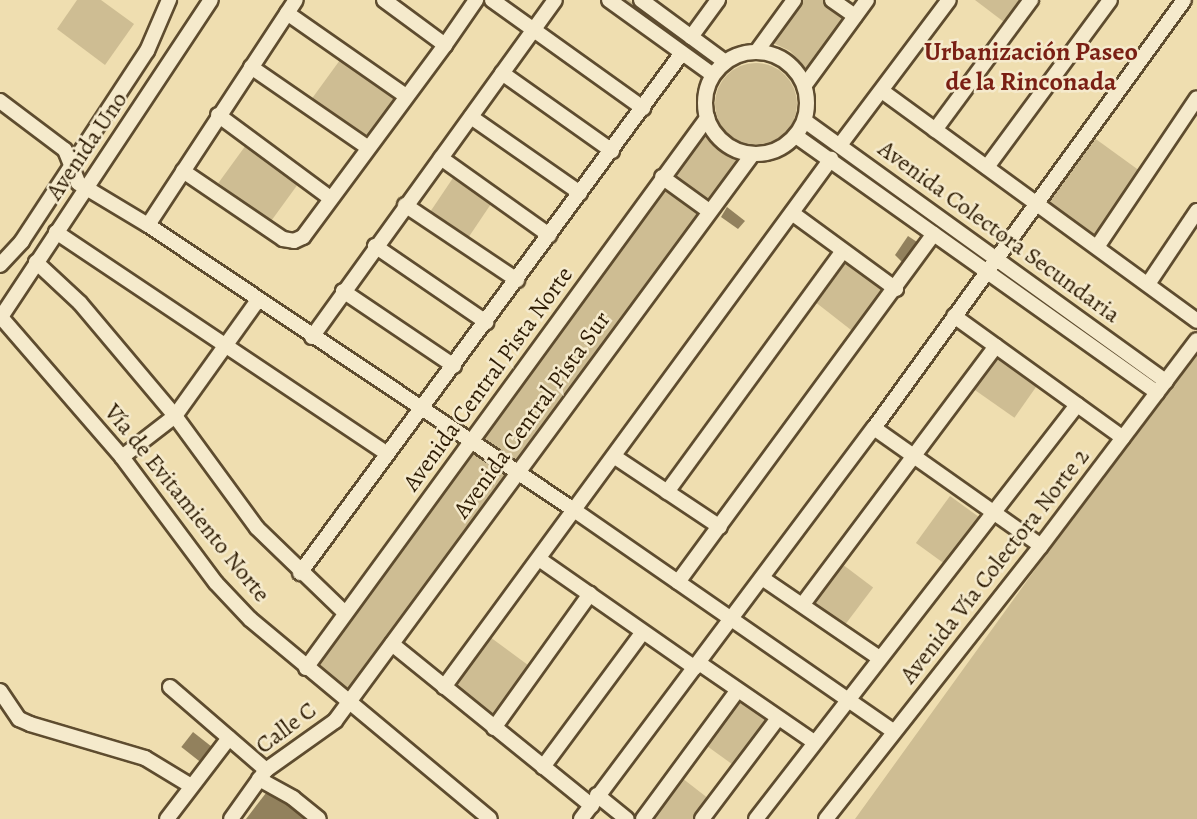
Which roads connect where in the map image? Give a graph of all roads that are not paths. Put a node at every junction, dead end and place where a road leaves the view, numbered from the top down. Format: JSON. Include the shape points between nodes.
{"nodes":[{"id":1,"x":168,"y":0,"type":"edge"},
{"id":2,"x":211,"y":0,"type":"edge"},
{"id":3,"x":296,"y":0,"type":"edge"},
{"id":4,"x":384,"y":0,"type":"edge"},
{"id":5,"x":476,"y":0,"type":"edge"},
{"id":6,"x":492,"y":0,"type":"edge"},
{"id":7,"x":555,"y":0,"type":"edge"},
{"id":8,"x":609,"y":0,"type":"edge"},
{"id":9,"x":641,"y":0,"type":"edge"},
{"id":10,"x":718,"y":0,"type":"edge"},
{"id":11,"x":794,"y":0,"type":"edge"},
{"id":12,"x":832,"y":0,"type":"edge"},
{"id":13,"x":867,"y":0,"type":"edge"},
{"id":14,"x":949,"y":0,"type":"edge"},
{"id":15,"x":1031,"y":0,"type":"edge"},
{"id":16,"x":1110,"y":0,"type":"edge"},
{"id":17,"x":1184,"y":0,"type":"edge"},
{"id":18,"x":287,"y":13,"type":"junction"},
{"id":19,"x":855,"y":16,"type":"junction"},
{"id":20,"x":534,"y":29,"type":"junction"},
{"id":21,"x":691,"y":37,"type":"junction"},
{"id":22,"x":445,"y":45,"type":"junction"},
{"id":23,"x":757,"y":51,"type":"junction"},
{"id":24,"x":682,"y":53,"type":"junction"},
{"id":25,"x":725,"y":62,"type":"junction"},
{"id":26,"x":251,"y":67,"type":"junction"},
{"id":27,"x":502,"y":73,"type":"junction"},
{"id":28,"x":713,"y":75,"type":"junction"},
{"id":29,"x":805,"y":86,"type":"junction"},
{"id":30,"x":882,"y":91,"type":"junction"},
{"id":31,"x":406,"y":96,"type":"junction"},
{"id":32,"x":1197,"y":98,"type":"edge"},
{"id":33,"x":0,"y":101,"type":"edge"},
{"id":34,"x":643,"y":108,"type":"junction"},
{"id":35,"x":219,"y":115,"type":"junction"},
{"id":36,"x":471,"y":117,"type":"junction"},
{"id":37,"x":707,"y":118,"type":"junction"},
{"id":38,"x":805,"y":121,"type":"junction"},
{"id":39,"x":936,"y":130,"type":"junction"},
{"id":40,"x":796,"y":136,"type":"junction"},
{"id":41,"x":840,"y":145,"type":"junction"},
{"id":42,"x":367,"y":147,"type":"junction"},
{"id":43,"x":612,"y":151,"type":"junction"},
{"id":44,"x":752,"y":155,"type":"junction"},
{"id":45,"x":441,"y":158,"type":"junction"},
{"id":46,"x":831,"y":159,"type":"junction"},
{"id":47,"x":987,"y":167,"type":"junction"},
{"id":48,"x":72,"y":168,"type":"junction"},
{"id":49,"x":183,"y":171,"type":"junction"},
{"id":50,"x":662,"y":177,"type":"junction"},
{"id":51,"x":89,"y":186,"type":"junction"},
{"id":52,"x":580,"y":193,"type":"junction"},
{"id":53,"x":329,"y":197,"type":"junction"},
{"id":54,"x":1035,"y":202,"type":"junction"},
{"id":55,"x":405,"y":205,"type":"junction"},
{"id":56,"x":709,"y":211,"type":"junction"},
{"id":57,"x":1197,"y":211,"type":"edge"},
{"id":58,"x":792,"y":213,"type":"junction"},
{"id":59,"x":148,"y":225,"type":"junction"},
{"id":60,"x":56,"y":232,"type":"junction"},
{"id":61,"x":934,"y":234,"type":"junction"},
{"id":62,"x":549,"y":235,"type":"junction"},
{"id":63,"x":375,"y":246,"type":"junction"},
{"id":64,"x":1097,"y":247,"type":"junction"},
{"id":65,"x":843,"y":251,"type":"junction"},
{"id":66,"x":994,"y":257,"type":"junction"},
{"id":67,"x":36,"y":262,"type":"junction"},
{"id":68,"x":2,"y":265,"type":"edge"},
{"id":69,"x":984,"y":270,"type":"junction"},
{"id":70,"x":517,"y":280,"type":"junction"},
{"id":71,"x":1148,"y":284,"type":"junction"},
{"id":72,"x":896,"y":289,"type":"junction"},
{"id":73,"x":343,"y":291,"type":"junction"},
{"id":74,"x":258,"y":300,"type":"junction"},
{"id":75,"x":0,"y":316,"type":"edge"},
{"id":76,"x":954,"y":316,"type":"junction"},
{"id":77,"x":486,"y":321,"type":"junction"},
{"id":78,"x":1197,"y":321,"type":"edge"},
{"id":79,"x":312,"y":337,"type":"junction"},
{"id":80,"x":1197,"y":340,"type":"edge"},
{"id":81,"x":227,"y":346,"type":"junction"},
{"id":82,"x":996,"y":346,"type":"junction"},
{"id":83,"x":454,"y":366,"type":"junction"},
{"id":84,"x":1166,"y":381,"type":"junction"},
{"id":85,"x":1157,"y":393,"type":"junction"},
{"id":86,"x":1077,"y":405,"type":"junction"},
{"id":87,"x":420,"y":410,"type":"junction"},
{"id":88,"x":175,"y":416,"type":"junction"},
{"id":89,"x":874,"y":428,"type":"junction"},
{"id":90,"x":1123,"y":438,"type":"junction"},
{"id":91,"x":470,"y":442,"type":"junction"},
{"id":92,"x":388,"y":454,"type":"junction"},
{"id":93,"x":914,"y":456,"type":"junction"},
{"id":94,"x":122,"y":457,"type":"junction"},
{"id":95,"x":615,"y":457,"type":"junction"},
{"id":96,"x":518,"y":473,"type":"junction"},
{"id":97,"x":667,"y":492,"type":"junction"},
{"id":98,"x":574,"y":510,"type":"junction"},
{"id":99,"x":995,"y":512,"type":"junction"},
{"id":100,"x":720,"y":527,"type":"junction"},
{"id":101,"x":1041,"y":546,"type":"junction"},
{"id":102,"x":539,"y":560,"type":"junction"},
{"id":103,"x":300,"y":573,"type":"junction"},
{"id":104,"x":762,"y":578,"type":"junction"},
{"id":105,"x":678,"y":582,"type":"junction"},
{"id":106,"x":590,"y":594,"type":"junction"},
{"id":107,"x":803,"y":604,"type":"junction"},
{"id":108,"x":345,"y":614,"type":"junction"},
{"id":109,"x":732,"y":620,"type":"junction"},
{"id":110,"x":642,"y":633,"type":"junction"},
{"id":111,"x":392,"y":644,"type":"junction"},
{"id":112,"x":879,"y":657,"type":"junction"},
{"id":113,"x":697,"y":665,"type":"junction"},
{"id":114,"x":306,"y":668,"type":"junction"},
{"id":115,"x":170,"y":687,"type":"dead end"},
{"id":116,"x":444,"y":687,"type":"junction"},
{"id":117,"x":0,"y":691,"type":"edge"},
{"id":118,"x":737,"y":691,"type":"junction"},
{"id":119,"x":847,"y":697,"type":"junction"},
{"id":120,"x":349,"y":702,"type":"junction"},
{"id":121,"x":778,"y":718,"type":"junction"},
{"id":122,"x":494,"y":728,"type":"junction"},
{"id":123,"x":893,"y":731,"type":"junction"},
{"id":124,"x":229,"y":738,"type":"junction"},
{"id":125,"x":814,"y":742,"type":"junction"},
{"id":126,"x":543,"y":767,"type":"junction"},
{"id":127,"x":263,"y":775,"type":"junction"},
{"id":128,"x":191,"y":786,"type":"junction"},
{"id":129,"x":595,"y":801,"type":"junction"},
{"id":130,"x":167,"y":819,"type":"edge"},
{"id":131,"x":231,"y":819,"type":"edge"},
{"id":132,"x":319,"y":819,"type":"edge"},
{"id":133,"x":490,"y":819,"type":"edge"},
{"id":134,"x":581,"y":819,"type":"edge"},
{"id":135,"x":627,"y":819,"type":"edge"},
{"id":136,"x":643,"y":819,"type":"edge"},
{"id":137,"x":702,"y":819,"type":"edge"},
{"id":138,"x":756,"y":819,"type":"edge"},
{"id":139,"x":826,"y":819,"type":"edge"}],
"edges":[{"from":1,"to":48,"type":"street","via":[[147,51]]},
{"from":2,"to":51,"type":"street","name":"Avenida Uno"},
{"from":3,"to":18,"type":"street"},
{"from":4,"to":22,"type":"street"},
{"from":5,"to":22,"type":"street"},
{"from":6,"to":20,"type":"street"},
{"from":7,"to":20,"type":"street"},
{"from":8,"to":24,"type":"street"},
{"from":9,"to":21,"type":"street"},
{"from":10,"to":21,"type":"street"},
{"from":11,"to":23,"type":"street"},
{"from":12,"to":19,"type":"street"},
{"from":13,"to":19,"type":"street"},
{"from":14,"to":30,"type":"street"},
{"from":15,"to":39,"type":"street"},
{"from":16,"to":47,"type":"street"},
{"from":17,"to":54,"type":"street"},
{"from":18,"to":26,"type":"street"},
{"from":18,"to":31,"type":"street"},
{"from":19,"to":29,"type":"street"},
{"from":20,"to":27,"type":"street"},
{"from":20,"to":34,"type":"street"},
{"from":21,"to":25,"type":"street"},
{"from":22,"to":31,"type":"street"},
{"from":23,"to":25,"type":"street"},
{"from":23,"to":29,"type":"street","via":[[786,61]]},
{"from":24,"to":28,"type":"street"},
{"from":24,"to":34,"type":"street"},
{"from":25,"to":28,"type":"street"},
{"from":26,"to":35,"type":"street"},
{"from":26,"to":42,"type":"street"},
{"from":27,"to":36,"type":"street"},
{"from":27,"to":43,"type":"street"},
{"from":28,"to":37,"type":"street","via":[[706,93]]},
{"from":29,"to":38,"type":"street"},
{"from":30,"to":39,"type":"street"},
{"from":30,"to":41,"type":"street"},
{"from":31,"to":42,"type":"street"},
{"from":32,"to":64,"type":"street"},
{"from":33,"to":48,"type":"street","via":[[61,147]]},
{"from":34,"to":43,"type":"street"},
{"from":35,"to":49,"type":"street"},
{"from":35,"to":53,"type":"street"},
{"from":36,"to":45,"type":"street"},
{"from":36,"to":52,"type":"street"},
{"from":37,"to":44,"type":"street","via":[[729,147]]},
{"from":37,"to":50,"type":"street","name":"Avenida Central Pista Norte"},
{"from":38,"to":40,"type":"street"},
{"from":38,"to":41,"type":"street","name":"Avenida Colectora Secundaria"},
{"from":39,"to":47,"type":"street"},
{"from":40,"to":44,"type":"street","via":[[776,151]]},
{"from":40,"to":46,"type":"street","name":"Avenida Colectora Secundaria"},
{"from":41,"to":66,"type":"street","name":"Avenida Colectora Secundaria"},
{"from":42,"to":53,"type":"street"},
{"from":43,"to":52,"type":"street"},
{"from":44,"to":56,"type":"street","name":"Avenida Central Pista Sur"},
{"from":45,"to":55,"type":"street"},
{"from":45,"to":62,"type":"street"},
{"from":46,"to":58,"type":"street"},
{"from":46,"to":61,"type":"street","name":"Avenida Colectora Secundaria"},
{"from":47,"to":54,"type":"street"},
{"from":48,"to":51,"type":"street","via":[[78,183]]},
{"from":48,"to":68,"type":"street"},
{"from":49,"to":53,"type":"street","via":[[294,242],[303,237]]},
{"from":49,"to":59,"type":"street"},
{"from":50,"to":56,"type":"street"},
{"from":50,"to":91,"type":"street","name":"Avenida Central Pista Norte"},
{"from":51,"to":59,"type":"street"},
{"from":51,"to":60,"type":"street","name":"Avenida Uno"},
{"from":52,"to":62,"type":"street"},
{"from":54,"to":64,"type":"street"},
{"from":54,"to":66,"type":"street"},
{"from":55,"to":63,"type":"street"},
{"from":55,"to":70,"type":"street"},
{"from":56,"to":96,"type":"street","name":"Avenida Central Pista Sur"},
{"from":57,"to":71,"type":"street"},
{"from":58,"to":65,"type":"street"},
{"from":58,"to":95,"type":"street"},
{"from":59,"to":74,"type":"street"},
{"from":60,"to":67,"type":"street","name":"Avenida Uno"},
{"from":60,"to":81,"type":"street"},
{"from":61,"to":69,"type":"street","name":"Avenida Colectora Secundaria"},
{"from":61,"to":72,"type":"street"},
{"from":62,"to":70,"type":"street"},
{"from":63,"to":73,"type":"street"},
{"from":63,"to":77,"type":"street"},
{"from":64,"to":71,"type":"street"},
{"from":65,"to":72,"type":"street"},
{"from":65,"to":97,"type":"street"},
{"from":66,"to":69,"type":"street"},
{"from":66,"to":84,"type":"street","name":"Avenida Colectora Secundaria"},
{"from":67,"to":75,"type":"street","name":"Avenida Uno"},
{"from":67,"to":88,"type":"street","via":[[80,303]]},
{"from":69,"to":76,"type":"street"},
{"from":69,"to":85,"type":"street","name":"Avenida Colectora Secundaria"},
{"from":70,"to":77,"type":"street"},
{"from":71,"to":78,"type":"street"},
{"from":72,"to":100,"type":"street"},
{"from":73,"to":79,"type":"street"},
{"from":73,"to":83,"type":"street"},
{"from":74,"to":79,"type":"street"},
{"from":74,"to":81,"type":"street"},
{"from":75,"to":94,"type":"street","name":"Vía de Evitamiento Norte"},
{"from":76,"to":82,"type":"street"},
{"from":76,"to":89,"type":"street"},
{"from":77,"to":83,"type":"street"},
{"from":79,"to":87,"type":"street"},
{"from":80,"to":84,"type":"street","name":"Avenida Vía Colectora Norte 2"},
{"from":81,"to":88,"type":"street"},
{"from":81,"to":92,"type":"street"},
{"from":82,"to":86,"type":"street"},
{"from":82,"to":93,"type":"street"},
{"from":83,"to":87,"type":"street"},
{"from":84,"to":85,"type":"street","name":"Avenida Vía Colectora Norte 2"},
{"from":85,"to":90,"type":"street","name":"Avenida Vía Colectora Norte 2"},
{"from":86,"to":90,"type":"street"},
{"from":86,"to":99,"type":"street"},
{"from":87,"to":91,"type":"street"},
{"from":87,"to":92,"type":"street"},
{"from":88,"to":94,"type":"street"},
{"from":88,"to":103,"type":"street","via":[[235,501]]},
{"from":89,"to":93,"type":"street"},
{"from":89,"to":104,"type":"street"},
{"from":90,"to":101,"type":"street","name":"Avenida Vía Colectora Norte 2"},
{"from":91,"to":96,"type":"street"},
{"from":91,"to":108,"type":"street","name":"Avenida Central Pista Norte"},
{"from":92,"to":103,"type":"street"},
{"from":93,"to":99,"type":"street"},
{"from":93,"to":107,"type":"street"},
{"from":94,"to":114,"type":"street","name":"Vía de Evitamiento Norte","via":[[216,583]]},
{"from":95,"to":97,"type":"street"},
{"from":95,"to":98,"type":"street"},
{"from":96,"to":98,"type":"street"},
{"from":96,"to":111,"type":"street","name":"Avenida Central Pista Sur"},
{"from":97,"to":100,"type":"street"},
{"from":98,"to":102,"type":"street"},
{"from":98,"to":105,"type":"street"},
{"from":99,"to":101,"type":"street"},
{"from":99,"to":112,"type":"street"},
{"from":100,"to":105,"type":"street"},
{"from":101,"to":123,"type":"street","name":"Avenida Vía Colectora Norte 2"},
{"from":102,"to":106,"type":"street"},
{"from":102,"to":116,"type":"street"},
{"from":103,"to":108,"type":"street"},
{"from":104,"to":107,"type":"street"},
{"from":104,"to":109,"type":"street"},
{"from":105,"to":109,"type":"street"},
{"from":106,"to":110,"type":"street"},
{"from":106,"to":122,"type":"street"},
{"from":107,"to":112,"type":"street"},
{"from":108,"to":114,"type":"street","name":"Avenida Central Pista Norte"},
{"from":109,"to":113,"type":"street"},
{"from":109,"to":119,"type":"street"},
{"from":110,"to":113,"type":"street"},
{"from":110,"to":126,"type":"street"},
{"from":111,"to":116,"type":"street"},
{"from":111,"to":120,"type":"street","name":"Avenida Central Pista Sur"},
{"from":112,"to":119,"type":"street"},
{"from":113,"to":118,"type":"street"},
{"from":113,"to":129,"type":"street"},
{"from":114,"to":120,"type":"street","name":"Vía de Evitamiento Norte"},
{"from":115,"to":124,"type":"street"},
{"from":116,"to":122,"type":"street"},
{"from":117,"to":128,"type":"street","via":[[12,711],[30,724],[146,758]]},
{"from":118,"to":121,"type":"street"},
{"from":118,"to":136,"type":"street"},
{"from":119,"to":123,"type":"street"},
{"from":119,"to":125,"type":"street"},
{"from":120,"to":127,"type":"street","name":"Calle C","via":[[335,721]]},
{"from":120,"to":133,"type":"street","name":"Vía de Evitamiento Norte"},
{"from":121,"to":125,"type":"street"},
{"from":121,"to":137,"type":"street"},
{"from":122,"to":126,"type":"street"},
{"from":123,"to":139,"type":"street","name":"Avenida Vía Colectora Norte 2"},
{"from":124,"to":127,"type":"street"},
{"from":124,"to":128,"type":"street"},
{"from":125,"to":138,"type":"street"},
{"from":126,"to":129,"type":"street"},
{"from":127,"to":131,"type":"street","name":"Calle C"},
{"from":127,"to":132,"type":"street"},
{"from":128,"to":130,"type":"street"},
{"from":129,"to":134,"type":"street"},
{"from":129,"to":135,"type":"street"}]}
